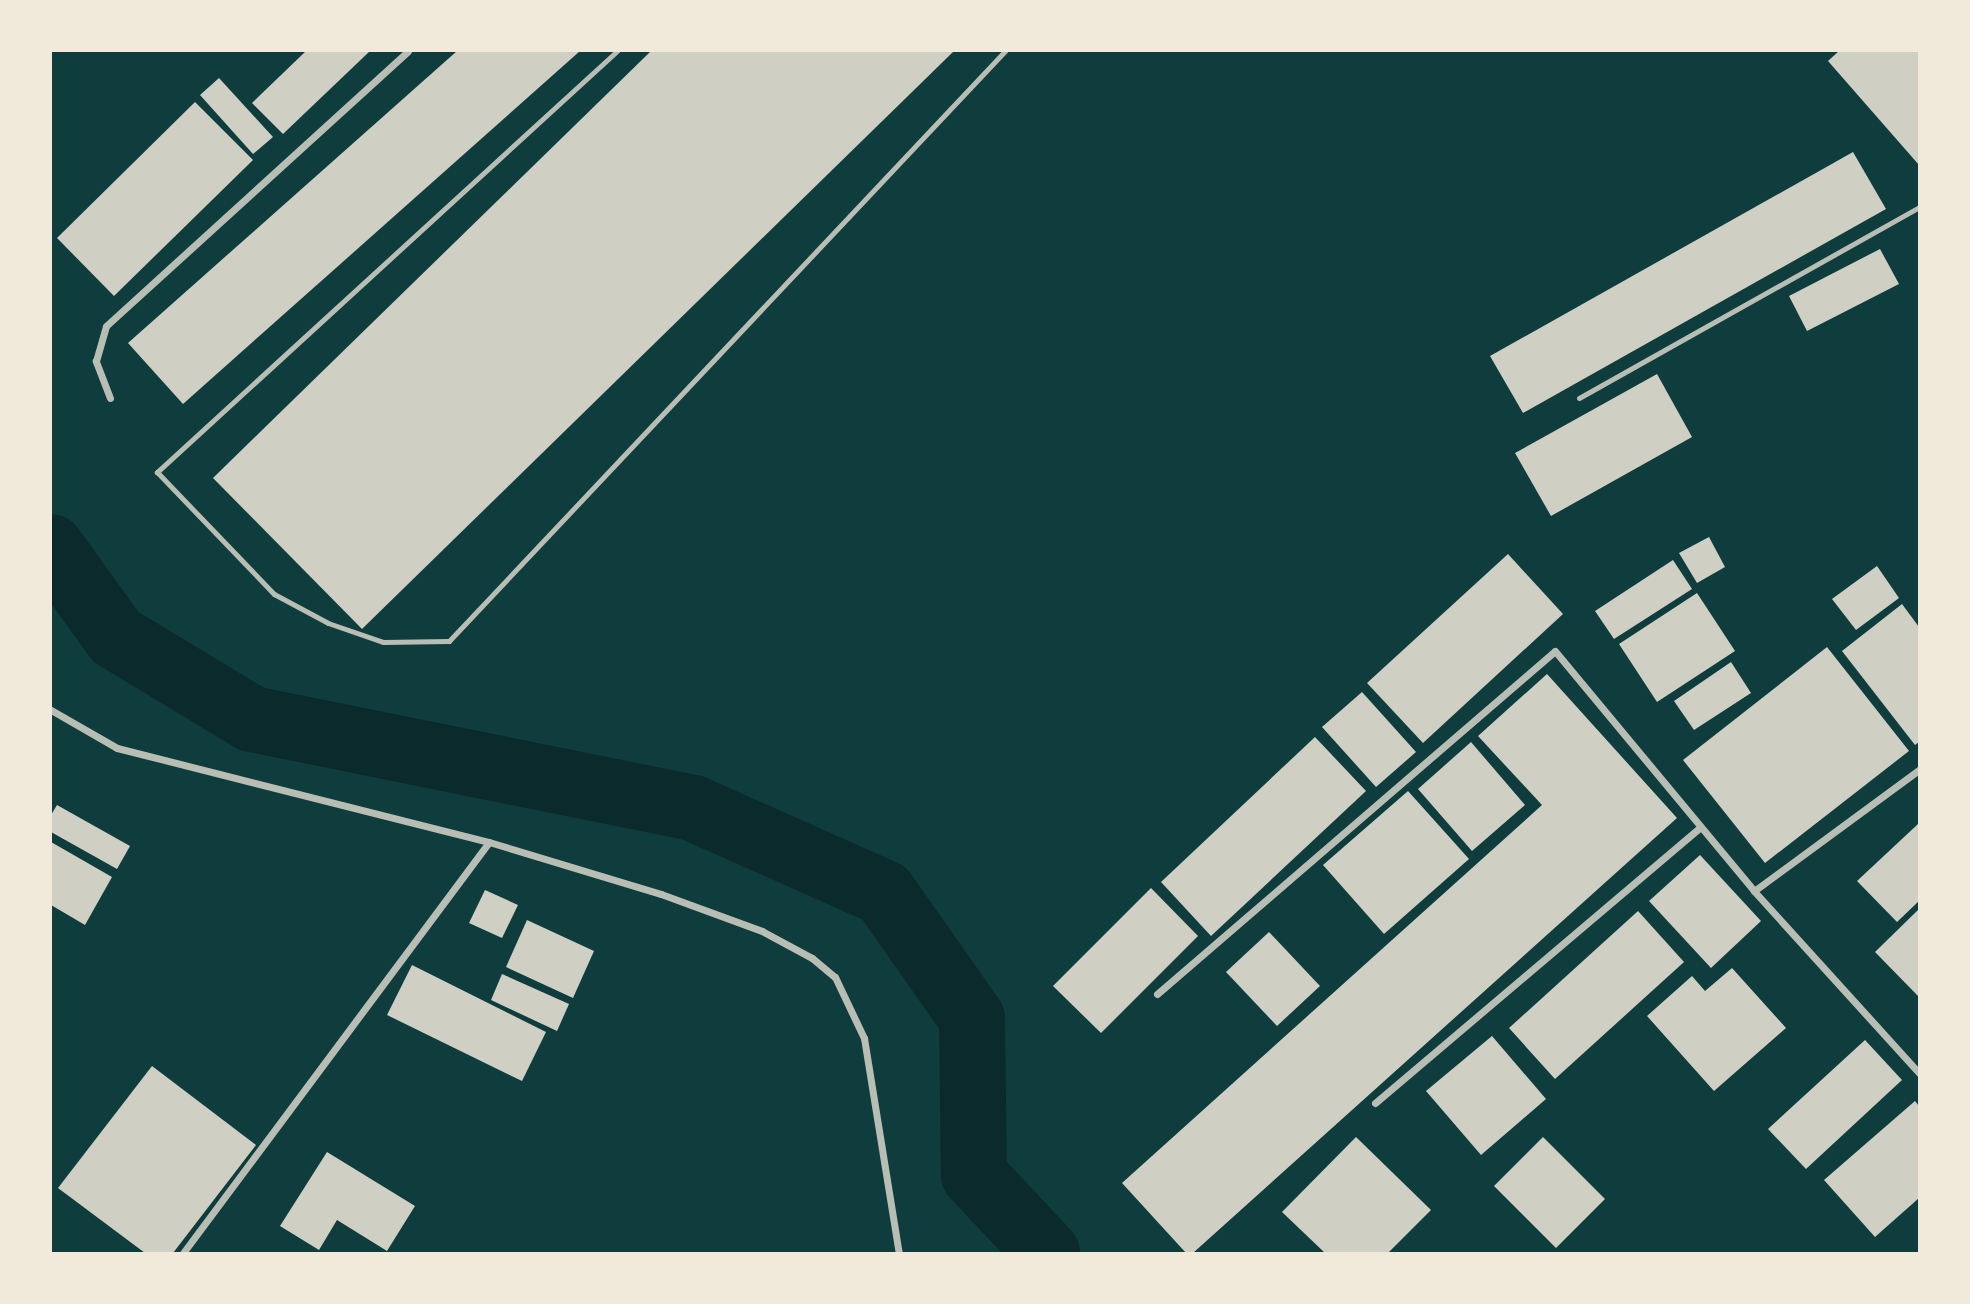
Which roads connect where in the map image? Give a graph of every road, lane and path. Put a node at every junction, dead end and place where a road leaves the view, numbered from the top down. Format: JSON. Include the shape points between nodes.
{"nodes":[{"id":1,"x":408,"y":51,"type":"edge"},
{"id":2,"x":617,"y":51,"type":"edge"},
{"id":3,"x":1005,"y":51,"type":"edge"},
{"id":4,"x":1919,"y":208,"type":"edge"},
{"id":5,"x":110,"y":398,"type":"dead end"},
{"id":6,"x":1579,"y":398,"type":"dead end"},
{"id":7,"x":51,"y":710,"type":"edge"},
{"id":8,"x":1919,"y":770,"type":"edge"},
{"id":9,"x":1700,"y":827,"type":"junction"},
{"id":10,"x":489,"y":842,"type":"junction"},
{"id":11,"x":1754,"y":891,"type":"junction"},
{"id":12,"x":1157,"y":994,"type":"dead end"},
{"id":13,"x":1919,"y":1073,"type":"edge"},
{"id":14,"x":1375,"y":1103,"type":"dead end"},
{"id":15,"x":183,"y":1253,"type":"edge"},
{"id":16,"x":899,"y":1253,"type":"edge"}],
"edges":[{"from":1,"to":5,"type":"street","via":[[106,326],[96,361]]},
{"from":2,"to":3,"type":"lane","via":[[157,472],[274,594],[328,623],[383,642],[449,642]]},
{"from":4,"to":6,"type":"lane"},
{"from":7,"to":10,"type":"street","via":[[117,748]]},
{"from":8,"to":11,"type":"street"},
{"from":9,"to":11,"type":"street"},
{"from":9,"to":12,"type":"street","via":[[1555,651]]},
{"from":9,"to":14,"type":"street"},
{"from":10,"to":15,"type":"street"},
{"from":10,"to":16,"type":"street","via":[[661,894],[762,931],[804,953],[835,977],[864,1038]]},
{"from":11,"to":13,"type":"street"}]}
